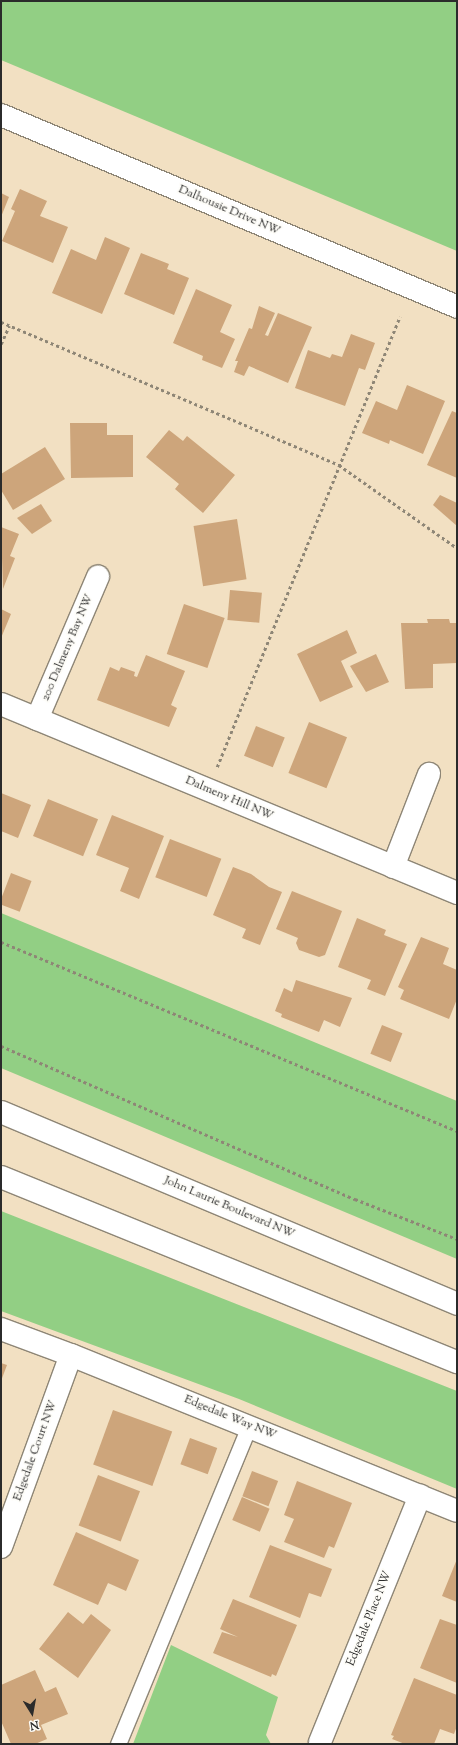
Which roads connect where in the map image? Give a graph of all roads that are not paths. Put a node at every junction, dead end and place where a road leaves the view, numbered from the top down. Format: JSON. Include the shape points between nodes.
{"nodes":[{"id":1,"x":1,"y":116,"type":"edge"},
{"id":2,"x":457,"y":307,"type":"edge"},
{"id":3,"x":98,"y":577,"type":"dead end"},
{"id":4,"x":1,"y":704,"type":"edge"},
{"id":5,"x":37,"y":719,"type":"junction"},
{"id":6,"x":429,"y":774,"type":"dead end"},
{"id":7,"x":393,"y":867,"type":"junction"},
{"id":8,"x":457,"y":893,"type":"edge"},
{"id":9,"x":1,"y":1112,"type":"edge"},
{"id":10,"x":1,"y":1177,"type":"edge"},
{"id":11,"x":457,"y":1304,"type":"edge"},
{"id":12,"x":1,"y":1329,"type":"edge"},
{"id":13,"x":71,"y":1354,"type":"junction"},
{"id":14,"x":457,"y":1362,"type":"edge"},
{"id":15,"x":249,"y":1426,"type":"junction"},
{"id":16,"x":420,"y":1496,"type":"junction"},
{"id":17,"x":457,"y":1511,"type":"edge"},
{"id":18,"x":1,"y":1547,"type":"edge"},
{"id":19,"x":320,"y":1742,"type":"dead end"},
{"id":20,"x":118,"y":1744,"type":"edge"}],
"edges":[{"from":1,"to":2,"type":"street","name":"Dalhousie Drive NW"},
{"from":3,"to":5,"type":"street","name":"200 Dalmeny Bay NW"},
{"from":4,"to":5,"type":"street","name":"Dalmeny Hill NW"},
{"from":5,"to":7,"type":"street","name":"Dalmeny Hill NW"},
{"from":6,"to":7,"type":"street"},
{"from":7,"to":8,"type":"street","name":"Dalmeny Hill NW"},
{"from":9,"to":11,"type":"street","name":"John Laurie Boulevard NW"},
{"from":10,"to":14,"type":"street"},
{"from":12,"to":13,"type":"street","name":"Edgedale Way NW"},
{"from":13,"to":15,"type":"street","name":"Edgedale Way NW"},
{"from":13,"to":18,"type":"street","name":"Edgedale Court NW"},
{"from":15,"to":16,"type":"street","name":"Edgedale Way NW"},
{"from":15,"to":20,"type":"lane"},
{"from":16,"to":17,"type":"street","name":"Edgedale Way NW"},
{"from":16,"to":19,"type":"street","name":"Edgedale Place NW"}]}
